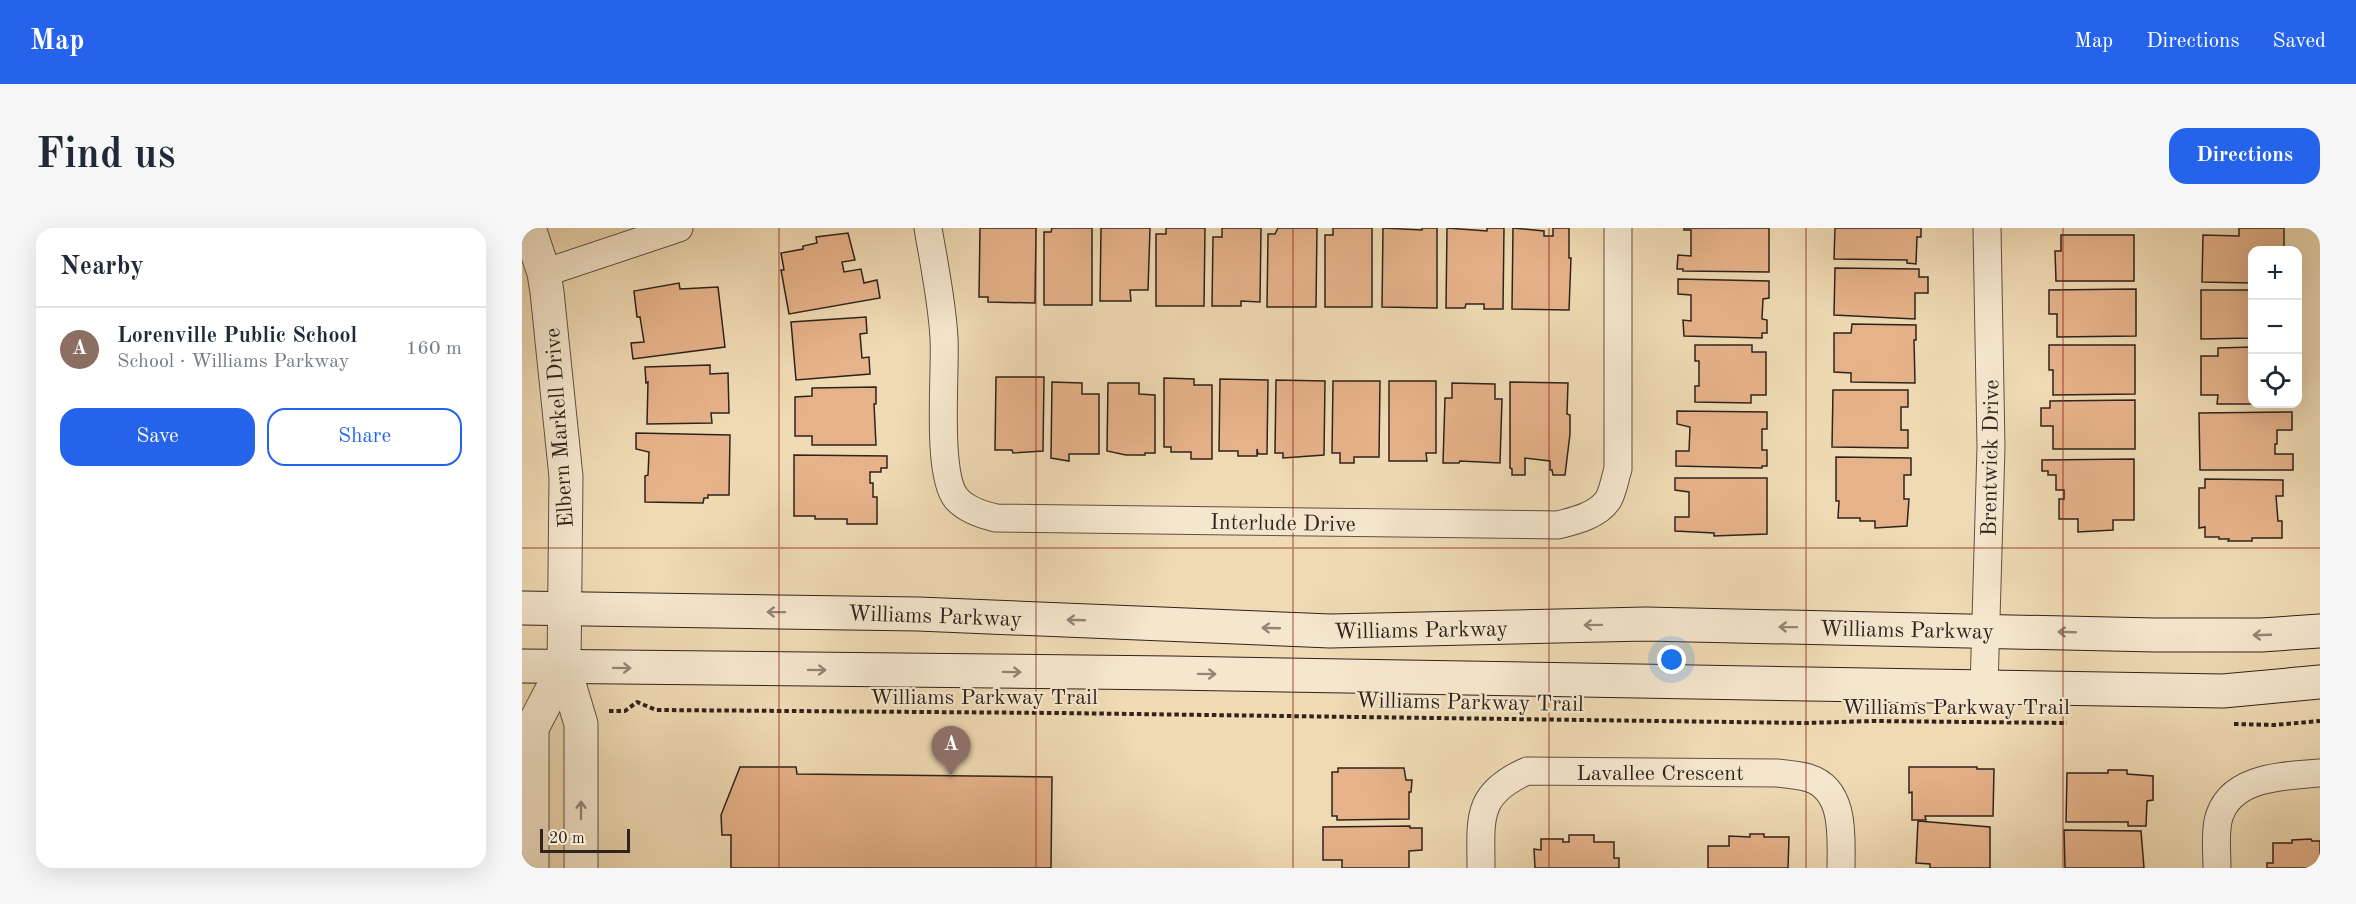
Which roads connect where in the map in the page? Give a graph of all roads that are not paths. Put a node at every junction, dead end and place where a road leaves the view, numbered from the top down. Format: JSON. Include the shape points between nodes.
{"nodes":[{"id":1,"x":529,"y":228,"type":"edge"},
{"id":2,"x":679,"y":228,"type":"edge"},
{"id":3,"x":928,"y":228,"type":"edge"},
{"id":4,"x":1618,"y":228,"type":"edge"},
{"id":5,"x":1987,"y":228,"type":"edge"},
{"id":6,"x":544,"y":273,"type":"junction"},
{"id":7,"x":522,"y":608,"type":"edge"},
{"id":8,"x":566,"y":609,"type":"junction"},
{"id":9,"x":1985,"y":630,"type":"junction"},
{"id":10,"x":2320,"y":631,"type":"edge"},
{"id":11,"x":522,"y":666,"type":"edge"},
{"id":12,"x":564,"y":667,"type":"junction"},
{"id":13,"x":2320,"y":682,"type":"edge"},
{"id":14,"x":1984,"y":688,"type":"junction"},
{"id":15,"x":2320,"y":773,"type":"edge"},
{"id":16,"x":532,"y":868,"type":"edge"},
{"id":17,"x":581,"y":868,"type":"edge"},
{"id":18,"x":1481,"y":868,"type":"edge"},
{"id":19,"x":1841,"y":868,"type":"edge"},
{"id":20,"x":2217,"y":868,"type":"edge"}],
"edges":[{"from":1,"to":6,"type":"main road","name":"Elbern Markell Drive"},
{"from":2,"to":6,"type":"street"},
{"from":3,"to":4,"type":"street","name":"Interlude Drive","via":[[944,338],[948,479],[956,498],[983,515],[1558,525],[1595,512],[1608,500],[1618,469]]},
{"from":5,"to":9,"type":"street","name":"Brentwick Drive","via":[[1991,447]]},
{"from":6,"to":8,"type":"main road","name":"Elbern Markell Drive","via":[[566,477]]},
{"from":7,"to":8,"type":"main road","name":"Williams Parkway"},
{"from":9,"to":8,"type":"main road","name":"Williams Parkway","one_way":true,"via":[[1646,624],[1330,631],[918,614]]},
{"from":8,"to":12,"type":"main road","name":"Elbern Markell Drive"},
{"from":10,"to":9,"type":"main road","name":"Williams Parkway","one_way":true,"via":[[2249,635]]},
{"from":9,"to":14,"type":"street","name":"Brentwick Drive"},
{"from":11,"to":12,"type":"main road","name":"Williams Parkway"},
{"from":12,"to":14,"type":"main road","name":"Williams Parkway","one_way":true,"via":[[1183,673]]},
{"from":12,"to":16,"type":"main road","name":"Elbern Markell Drive","via":[[532,728]]},
{"from":17,"to":12,"type":"main road","name":"Elbern Markell Drive","one_way":true,"via":[[581,724]]},
{"from":13,"to":14,"type":"main road","name":"Williams Parkway","via":[[2223,691]]},
{"from":15,"to":20,"type":"street","via":[[2271,778],[2251,784],[2235,795],[2218,820]]},
{"from":18,"to":19,"type":"street","name":"Lavallee Crescent","via":[[1484,807],[1497,789],[1527,771],[1777,773],[1811,778],[1827,790],[1839,810]]}]}
